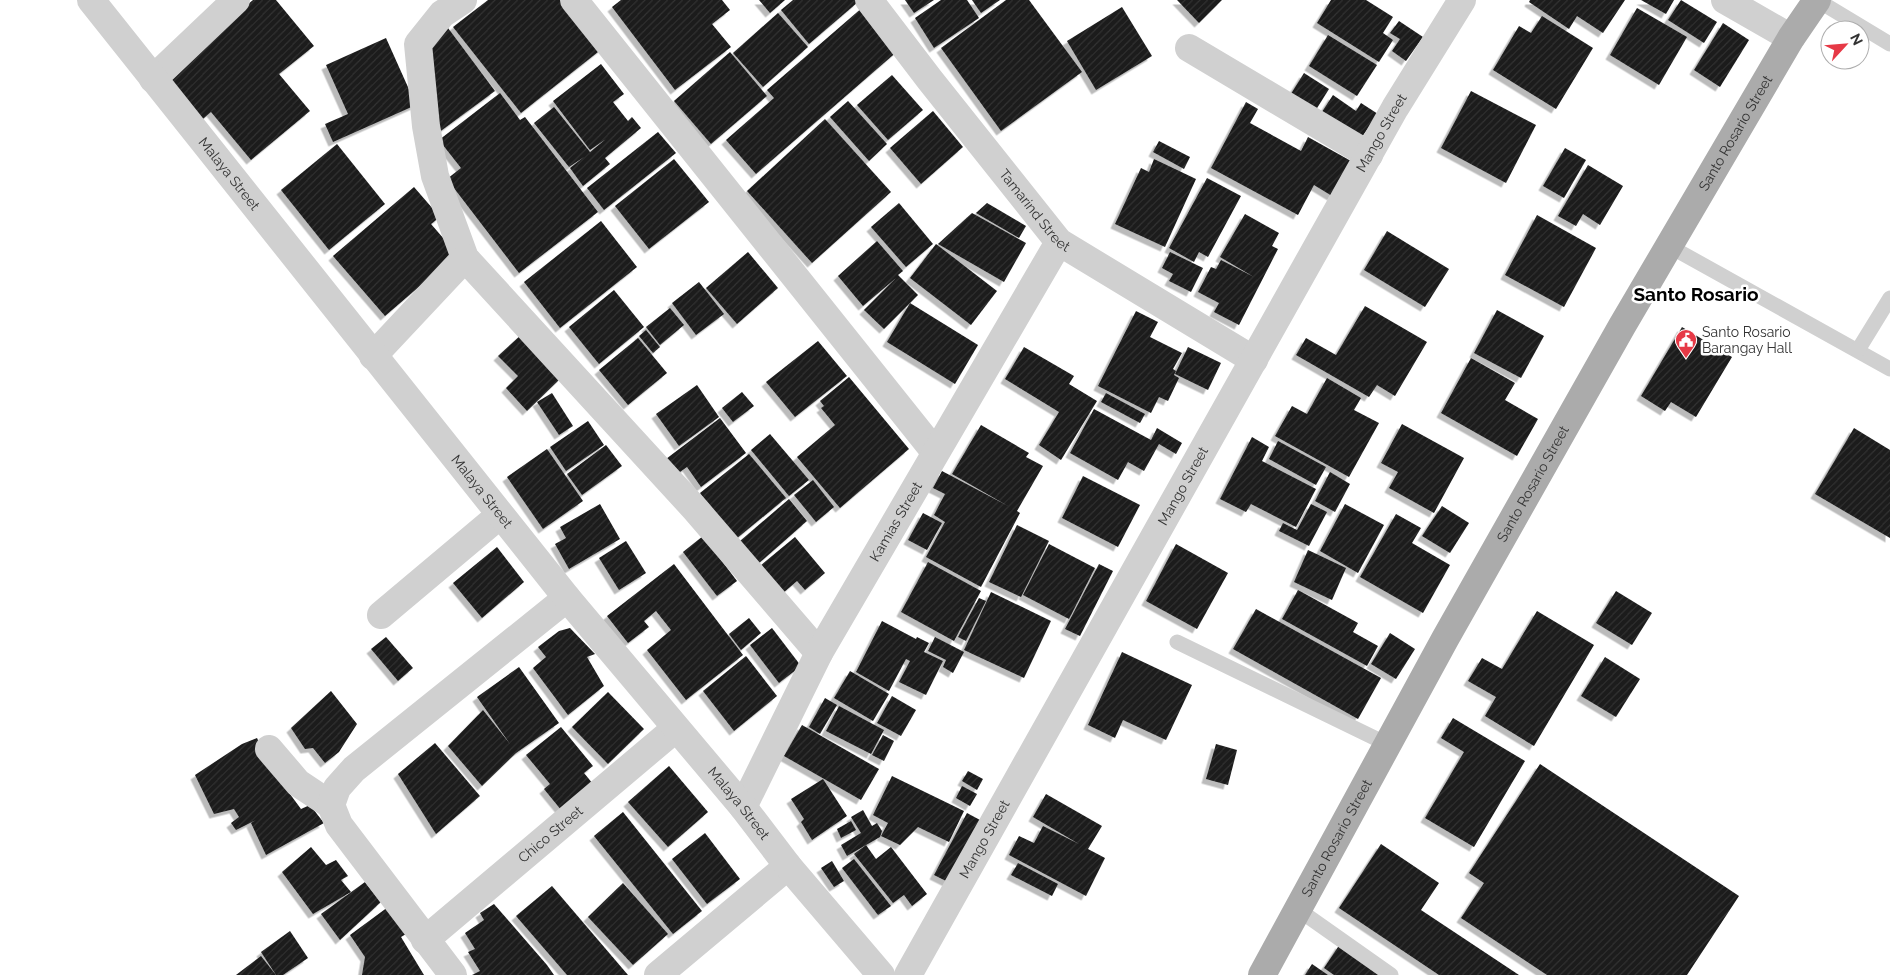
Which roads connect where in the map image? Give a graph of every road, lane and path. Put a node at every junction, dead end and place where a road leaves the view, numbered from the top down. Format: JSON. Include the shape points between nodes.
{"nodes":[{"id":1,"x":90,"y":0,"type":"edge"},
{"id":2,"x":236,"y":0,"type":"edge"},
{"id":3,"x":463,"y":0,"type":"edge"},
{"id":4,"x":574,"y":0,"type":"edge"},
{"id":5,"x":869,"y":0,"type":"edge"},
{"id":6,"x":1462,"y":0,"type":"edge"},
{"id":7,"x":1725,"y":0,"type":"edge"},
{"id":8,"x":1817,"y":0,"type":"edge"},
{"id":9,"x":1791,"y":38,"type":"junction"},
{"id":10,"x":1890,"y":44,"type":"edge"},
{"id":11,"x":1190,"y":48,"type":"dead end"},
{"id":12,"x":153,"y":78,"type":"junction"},
{"id":13,"x":1368,"y":155,"type":"junction"},
{"id":14,"x":1059,"y":242,"type":"junction"},
{"id":15,"x":1669,"y":246,"type":"junction"},
{"id":16,"x":465,"y":258,"type":"junction"},
{"id":17,"x":1890,"y":298,"type":"edge"},
{"id":18,"x":1858,"y":350,"type":"junction"},
{"id":19,"x":373,"y":356,"type":"junction"},
{"id":20,"x":1254,"y":360,"type":"junction"},
{"id":21,"x":1890,"y":368,"type":"edge"},
{"id":22,"x":935,"y":452,"type":"junction"},
{"id":23,"x":500,"y":515,"type":"junction"},
{"id":24,"x":567,"y":598,"type":"junction"},
{"id":25,"x":381,"y":615,"type":"dead end"},
{"id":26,"x":1177,"y":642,"type":"dead end"},
{"id":27,"x":819,"y":653,"type":"junction"},
{"id":28,"x":675,"y":729,"type":"junction"},
{"id":29,"x":1387,"y":744,"type":"junction"},
{"id":30,"x":269,"y":749,"type":"dead end"},
{"id":31,"x":331,"y":805,"type":"junction"},
{"id":32,"x":743,"y":807,"type":"junction"},
{"id":33,"x":788,"y":866,"type":"junction"},
{"id":34,"x":1296,"y":908,"type":"junction"},
{"id":35,"x":425,"y":940,"type":"junction"},
{"id":36,"x":453,"y":975,"type":"edge"},
{"id":37,"x":658,"y":975,"type":"edge"},
{"id":38,"x":881,"y":975,"type":"edge"},
{"id":39,"x":908,"y":975,"type":"edge"},
{"id":40,"x":1262,"y":975,"type":"edge"},
{"id":41,"x":1391,"y":975,"type":"edge"}],
"edges":[{"from":1,"to":12,"type":"street","name":"Malaya Street"},
{"from":2,"to":12,"type":"street"},
{"from":3,"to":16,"type":"street","via":[[442,14],[418,44],[426,126],[435,176]]},
{"from":4,"to":22,"type":"street"},
{"from":5,"to":14,"type":"street","name":"Tamarind Street"},
{"from":6,"to":13,"type":"street","name":"Mango Street"},
{"from":7,"to":9,"type":"street"},
{"from":8,"to":9,"type":"main road","name":"Santo Rosario Street"},
{"from":8,"to":10,"type":"lane"},
{"from":9,"to":15,"type":"main road","name":"Santo Rosario Street"},
{"from":11,"to":13,"type":"street"},
{"from":12,"to":19,"type":"street","name":"Malaya Street"},
{"from":13,"to":20,"type":"street","name":"Mango Street"},
{"from":14,"to":20,"type":"street","name":"Tamarind Street"},
{"from":14,"to":22,"type":"street","name":"Kamias Street"},
{"from":15,"to":18,"type":"lane"},
{"from":15,"to":29,"type":"main road","name":"Santo Rosario Street"},
{"from":16,"to":19,"type":"street"},
{"from":16,"to":27,"type":"street","via":[[696,510]]},
{"from":17,"to":18,"type":"lane"},
{"from":18,"to":21,"type":"lane"},
{"from":19,"to":23,"type":"street","name":"Malaya Street"},
{"from":20,"to":39,"type":"street","name":"Mango Street"},
{"from":22,"to":27,"type":"street","name":"Kamias Street"},
{"from":23,"to":24,"type":"street","name":"Malaya Street"},
{"from":23,"to":25,"type":"street"},
{"from":24,"to":28,"type":"street","name":"Malaya Street"},
{"from":24,"to":31,"type":"street","via":[[354,769],[337,788]]},
{"from":26,"to":29,"type":"lane"},
{"from":27,"to":32,"type":"street","name":"Kamias Street"},
{"from":28,"to":32,"type":"street","name":"Malaya Street"},
{"from":28,"to":35,"type":"street","name":"Chico Street"},
{"from":29,"to":34,"type":"main road","name":"Santo Rosario Street"},
{"from":30,"to":31,"type":"street","via":[[298,783]]},
{"from":31,"to":35,"type":"street","via":[[339,825]]},
{"from":32,"to":33,"type":"street","name":"Malaya Street"},
{"from":33,"to":37,"type":"street"},
{"from":33,"to":38,"type":"street","name":"Malaya Street"},
{"from":34,"to":40,"type":"main road","name":"Santo Rosario Street"},
{"from":34,"to":41,"type":"lane"},
{"from":35,"to":36,"type":"street"}]}
